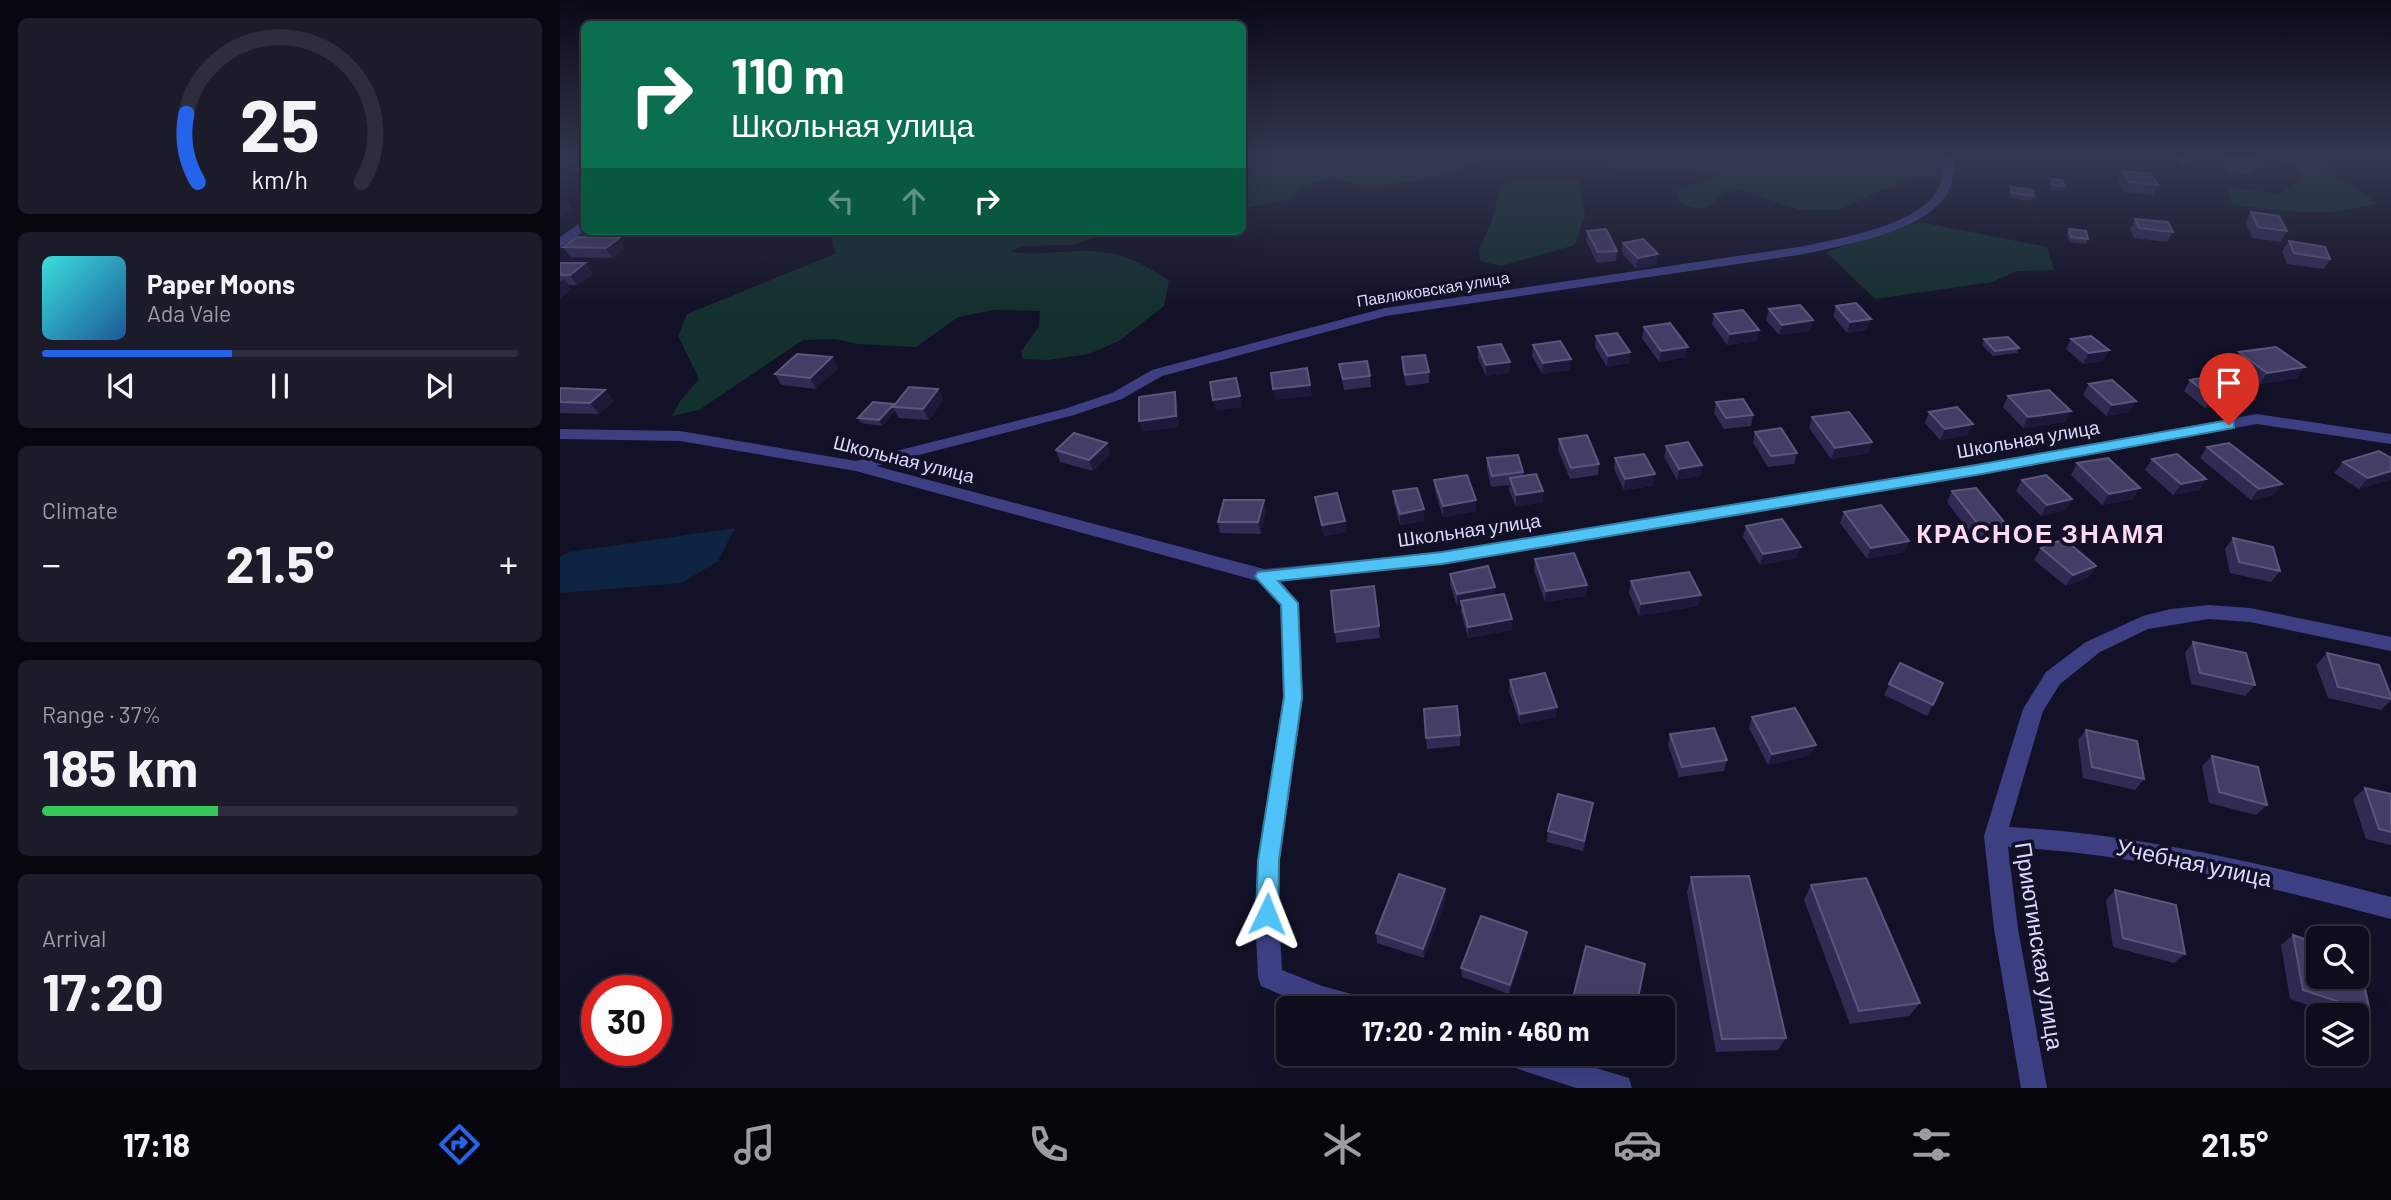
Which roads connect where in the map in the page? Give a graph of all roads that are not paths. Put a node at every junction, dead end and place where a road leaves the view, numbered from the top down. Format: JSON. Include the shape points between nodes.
{"nodes":[{"id":1,"x":1926,"y":208,"type":"edge"},
{"id":2,"x":581,"y":228,"type":"edge"},
{"id":3,"x":560,"y":243,"type":"edge"},
{"id":4,"x":560,"y":434,"type":"edge"},
{"id":5,"x":2391,"y":439,"type":"edge"},
{"id":6,"x":856,"y":466,"type":"junction"},
{"id":7,"x":1264,"y":576,"type":"junction"},
{"id":8,"x":2391,"y":644,"type":"edge"},
{"id":9,"x":1995,"y":835,"type":"junction"},
{"id":10,"x":2391,"y":908,"type":"edge"},
{"id":11,"x":1314,"y":996,"type":"edge"},
{"id":12,"x":1548,"y":1066,"type":"edge"},
{"id":13,"x":1619,"y":1088,"type":"edge"},
{"id":14,"x":2034,"y":1088,"type":"edge"}],
"edges":[{"from":1,"to":6,"type":"street","name":"Павлюковская улица","via":[[1902,222],[1805,250],[1385,312],[1157,373],[1117,396],[1069,412]]},
{"from":2,"to":3,"type":"street"},
{"from":4,"to":6,"type":"street","name":"Школьная улица","via":[[680,436]]},
{"from":5,"to":7,"type":"street","name":"Школьная улица","via":[[2257,419],[1442,558]]},
{"from":6,"to":7,"type":"street","name":"Школьная улица"},
{"from":7,"to":11,"type":"street","via":[[1290,603],[1293,697],[1269,860],[1270,977]]},
{"from":8,"to":9,"type":"street","name":"Приютинская улица","via":[[2250,615],[2209,612],[2171,616],[2120,633],[2069,663],[2041,694]]},
{"from":9,"to":10,"type":"street","name":"Учебная улица","via":[[2059,838],[2160,852]]},
{"from":9,"to":14,"type":"street","name":"Приютинская улица"},
{"from":12,"to":13,"type":"street"}]}
